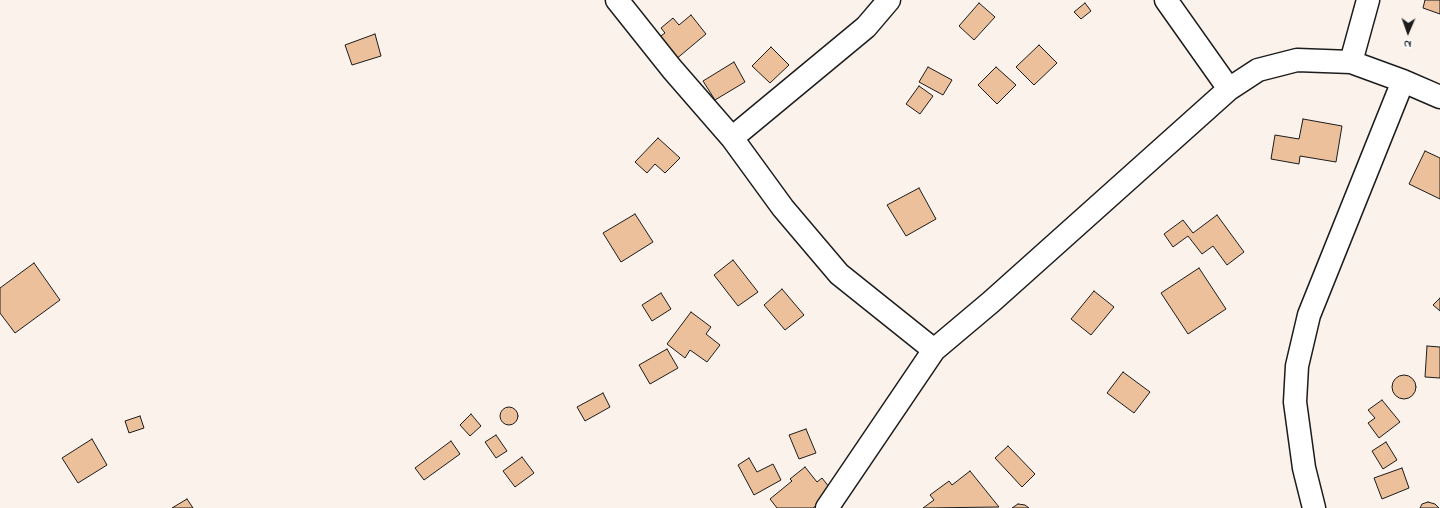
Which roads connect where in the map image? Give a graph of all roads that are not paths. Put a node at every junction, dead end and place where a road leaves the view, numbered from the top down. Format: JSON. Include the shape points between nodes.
{"nodes":[{"id":1,"x":617,"y":0,"type":"edge"},
{"id":2,"x":889,"y":0,"type":"edge"},
{"id":3,"x":1166,"y":0,"type":"edge"},
{"id":4,"x":1368,"y":0,"type":"edge"},
{"id":5,"x":1351,"y":62,"type":"junction"},
{"id":6,"x":1403,"y":81,"type":"junction"},
{"id":7,"x":1229,"y":89,"type":"junction"},
{"id":8,"x":1440,"y":97,"type":"edge"},
{"id":9,"x":732,"y":138,"type":"junction"},
{"id":10,"x":934,"y":350,"type":"junction"},
{"id":11,"x":827,"y":508,"type":"edge"},
{"id":12,"x":1314,"y":508,"type":"edge"}],
"edges":[{"from":1,"to":9,"type":"street"},
{"from":2,"to":9,"type":"street","via":[[866,27]]},
{"from":3,"to":7,"type":"street"},
{"from":4,"to":5,"type":"street"},
{"from":5,"to":6,"type":"street"},
{"from":5,"to":7,"type":"street","via":[[1297,60],[1258,70]]},
{"from":6,"to":8,"type":"street"},
{"from":6,"to":12,"type":"street","via":[[1309,315],[1297,366],[1296,410],[1304,468]]},
{"from":7,"to":10,"type":"street"},
{"from":9,"to":10,"type":"street","via":[[783,208],[839,274]]},
{"from":10,"to":11,"type":"street"}]}
